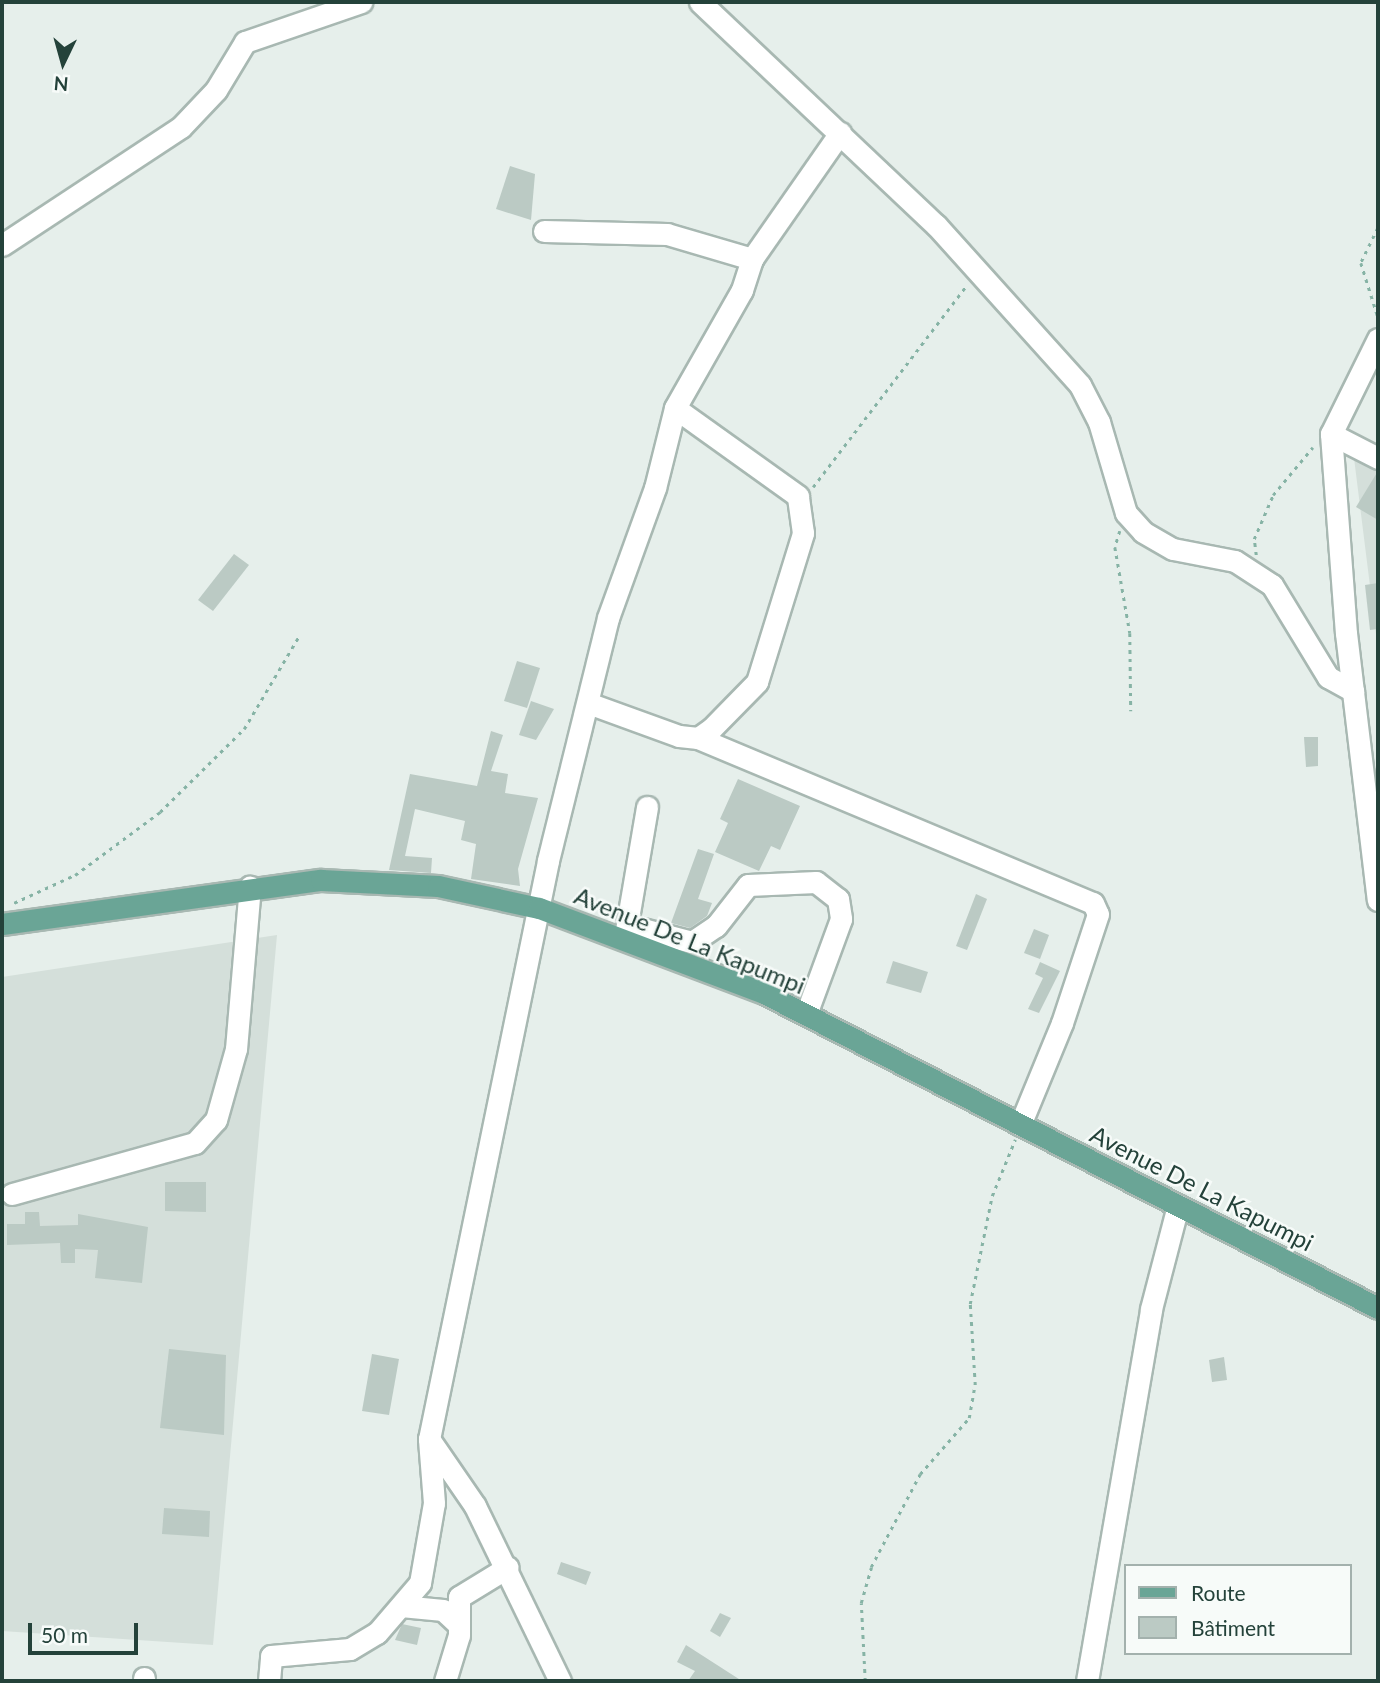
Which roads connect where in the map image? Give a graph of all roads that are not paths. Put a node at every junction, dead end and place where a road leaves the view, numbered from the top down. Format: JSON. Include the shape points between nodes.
{"nodes":[{"id":1,"x":361,"y":2,"type":"edge"},
{"id":2,"x":700,"y":2,"type":"edge"},
{"id":3,"x":840,"y":133,"type":"junction"},
{"id":4,"x":544,"y":231,"type":"dead end"},
{"id":5,"x":2,"y":245,"type":"edge"},
{"id":6,"x":752,"y":259,"type":"junction"},
{"id":7,"x":1378,"y":339,"type":"edge"},
{"id":8,"x":675,"y":408,"type":"junction"},
{"id":9,"x":1331,"y":434,"type":"junction"},
{"id":10,"x":1378,"y":458,"type":"edge"},
{"id":11,"x":1353,"y":691,"type":"junction"},
{"id":12,"x":588,"y":703,"type":"junction"},
{"id":13,"x":698,"y":738,"type":"junction"},
{"id":14,"x":647,"y":807,"type":"dead end"},
{"id":15,"x":250,"y":887,"type":"junction"},
{"id":16,"x":1378,"y":900,"type":"edge"},
{"id":17,"x":539,"y":908,"type":"junction"},
{"id":18,"x":2,"y":924,"type":"edge"},
{"id":19,"x":626,"y":930,"type":"junction"},
{"id":20,"x":806,"y":1014,"type":"junction"},
{"id":21,"x":1020,"y":1125,"type":"junction"},
{"id":22,"x":12,"y":1194,"type":"dead end"},
{"id":23,"x":1178,"y":1205,"type":"junction"},
{"id":24,"x":1378,"y":1308,"type":"edge"},
{"id":25,"x":429,"y":1439,"type":"junction"},
{"id":26,"x":508,"y":1567,"type":"junction"},
{"id":27,"x":401,"y":1606,"type":"junction"},
{"id":28,"x":457,"y":1622,"type":"junction"},
{"id":29,"x":269,"y":1681,"type":"edge"},
{"id":30,"x":444,"y":1681,"type":"edge"},
{"id":31,"x":561,"y":1681,"type":"edge"},
{"id":32,"x":1087,"y":1681,"type":"edge"}],
"edges":[{"from":1,"to":5,"type":"street","via":[[245,42],[216,90],[181,127]]},
{"from":2,"to":3,"type":"street"},
{"from":3,"to":6,"type":"street"},
{"from":3,"to":11,"type":"street","via":[[979,269],[1091,401],[1126,513],[1158,543],[1235,561],[1259,575],[1281,595],[1328,677]]},
{"from":4,"to":6,"type":"street","via":[[667,234]]},
{"from":6,"to":8,"type":"street","via":[[742,290]]},
{"from":7,"to":9,"type":"street"},
{"from":8,"to":12,"type":"street","via":[[655,488],[608,618]]},
{"from":8,"to":13,"type":"street","via":[[798,496],[803,533],[757,682]]},
{"from":9,"to":10,"type":"street"},
{"from":9,"to":11,"type":"street"},
{"from":11,"to":16,"type":"street"},
{"from":12,"to":13,"type":"street"},
{"from":12,"to":17,"type":"street"},
{"from":13,"to":21,"type":"street","via":[[1093,903],[1098,914],[1062,1023]]},
{"from":14,"to":19,"type":"street"},
{"from":15,"to":17,"type":"main road","name":"Avenue De La Kapumpi","via":[[321,880],[438,886]]},
{"from":15,"to":18,"type":"main road","name":"Avenue De La Kapumpi"},
{"from":15,"to":22,"type":"street","via":[[236,1049],[216,1120],[195,1143]]},
{"from":17,"to":19,"type":"main road","name":"Avenue De La Kapumpi"},
{"from":17,"to":25,"type":"street"},
{"from":19,"to":20,"type":"main road","name":"Avenue De La Kapumpi"},
{"from":19,"to":20,"type":"street","via":[[692,942],[716,926],[748,885],[816,882],[838,899],[841,919]]},
{"from":20,"to":21,"type":"main road","name":"Avenue De La Kapumpi"},
{"from":21,"to":23,"type":"main road","name":"Avenue De La Kapumpi"},
{"from":23,"to":24,"type":"main road","name":"Avenue De La Kapumpi"},
{"from":23,"to":32,"type":"street","via":[[1151,1308]]},
{"from":25,"to":26,"type":"street"},
{"from":25,"to":27,"type":"street","via":[[434,1503],[427,1566]]},
{"from":26,"to":28,"type":"street","via":[[459,1597]]},
{"from":26,"to":31,"type":"street"},
{"from":27,"to":28,"type":"street","via":[[443,1610]]},
{"from":27,"to":29,"type":"street","via":[[350,1649],[271,1656]]},
{"from":28,"to":30,"type":"street"}]}
